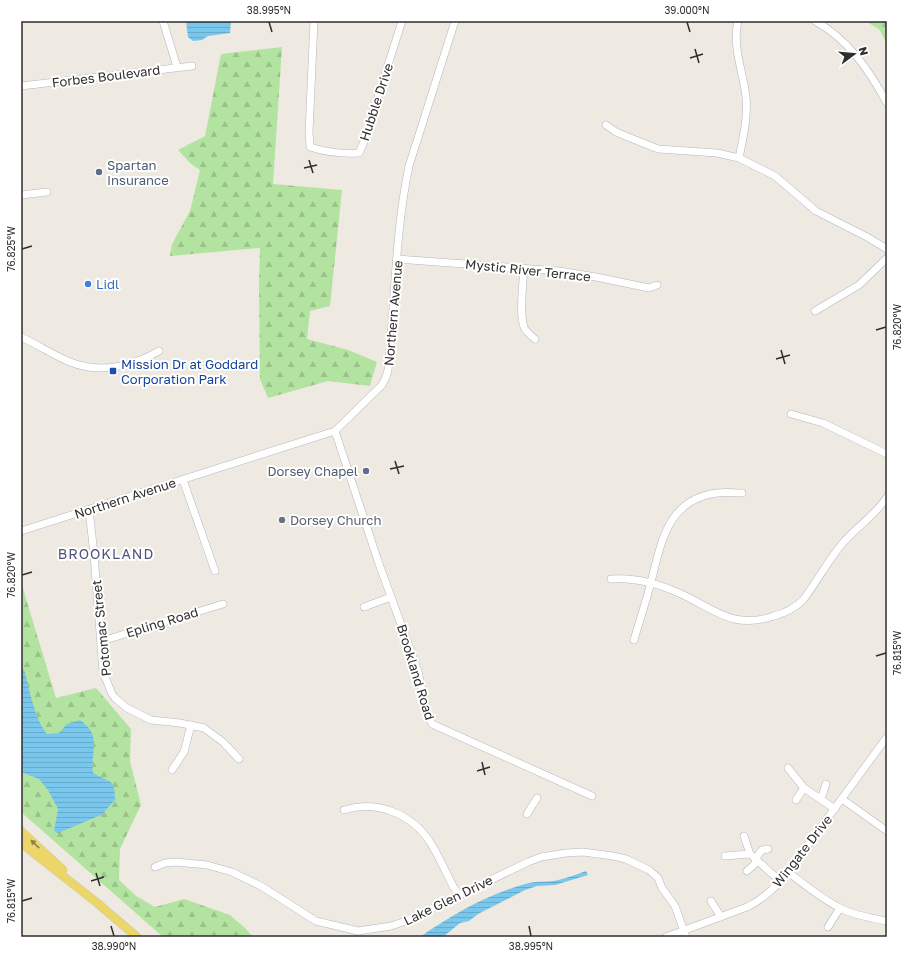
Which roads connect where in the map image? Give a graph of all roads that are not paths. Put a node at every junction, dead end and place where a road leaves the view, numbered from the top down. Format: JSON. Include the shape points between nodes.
{"nodes":[{"id":1,"x":163,"y":21,"type":"edge"},
{"id":2,"x":314,"y":21,"type":"edge"},
{"id":3,"x":402,"y":21,"type":"edge"},
{"id":4,"x":455,"y":21,"type":"edge"},
{"id":5,"x":738,"y":21,"type":"edge"},
{"id":6,"x":815,"y":21,"type":"edge"},
{"id":7,"x":192,"y":66,"type":"dead end"},
{"id":8,"x":177,"y":67,"type":"junction"},
{"id":9,"x":21,"y":86,"type":"edge"},
{"id":10,"x":887,"y":103,"type":"edge"},
{"id":11,"x":606,"y":125,"type":"dead end"},
{"id":12,"x":739,"y":158,"type":"junction"},
{"id":13,"x":47,"y":192,"type":"dead end"},
{"id":14,"x":21,"y":195,"type":"edge"},
{"id":15,"x":887,"y":249,"type":"edge"},
{"id":16,"x":887,"y":258,"type":"edge"},
{"id":17,"x":397,"y":259,"type":"junction"},
{"id":18,"x":524,"y":268,"type":"junction"},
{"id":19,"x":657,"y":285,"type":"dead end"},
{"id":20,"x":815,"y":311,"type":"dead end"},
{"id":21,"x":21,"y":337,"type":"edge"},
{"id":22,"x":535,"y":339,"type":"dead end"},
{"id":23,"x":159,"y":351,"type":"dead end"},
{"id":24,"x":791,"y":414,"type":"dead end"},
{"id":25,"x":335,"y":431,"type":"junction"},
{"id":26,"x":887,"y":454,"type":"edge"},
{"id":27,"x":183,"y":480,"type":"junction"},
{"id":28,"x":742,"y":493,"type":"dead end"},
{"id":29,"x":887,"y":497,"type":"edge"},
{"id":30,"x":89,"y":510,"type":"junction"},
{"id":31,"x":21,"y":531,"type":"edge"},
{"id":32,"x":215,"y":571,"type":"dead end"},
{"id":33,"x":611,"y":580,"type":"dead end"},
{"id":34,"x":651,"y":582,"type":"junction"},
{"id":35,"x":391,"y":597,"type":"junction"},
{"id":36,"x":223,"y":604,"type":"dead end"},
{"id":37,"x":364,"y":607,"type":"dead end"},
{"id":38,"x":634,"y":640,"type":"dead end"},
{"id":39,"x":102,"y":641,"type":"junction"},
{"id":40,"x":191,"y":726,"type":"junction"},
{"id":41,"x":887,"y":737,"type":"edge"},
{"id":42,"x":238,"y":759,"type":"dead end"},
{"id":43,"x":788,"y":768,"type":"dead end"},
{"id":44,"x":172,"y":770,"type":"dead end"},
{"id":45,"x":826,"y":784,"type":"dead end"},
{"id":46,"x":804,"y":788,"type":"junction"},
{"id":47,"x":592,"y":796,"type":"dead end"},
{"id":48,"x":537,"y":798,"type":"dead end"},
{"id":49,"x":842,"y":799,"type":"junction"},
{"id":50,"x":796,"y":800,"type":"dead end"},
{"id":51,"x":821,"y":800,"type":"junction"},
{"id":52,"x":835,"y":809,"type":"junction"},
{"id":53,"x":344,"y":810,"type":"dead end"},
{"id":54,"x":527,"y":814,"type":"dead end"},
{"id":55,"x":21,"y":830,"type":"edge"},
{"id":56,"x":887,"y":831,"type":"edge"},
{"id":57,"x":744,"y":836,"type":"dead end"},
{"id":58,"x":21,"y":843,"type":"edge"},
{"id":59,"x":768,"y":849,"type":"dead end"},
{"id":60,"x":725,"y":856,"type":"dead end"},
{"id":61,"x":754,"y":858,"type":"junction"},
{"id":62,"x":155,"y":867,"type":"dead end"},
{"id":63,"x":747,"y":872,"type":"dead end"},
{"id":64,"x":788,"y":872,"type":"junction"},
{"id":65,"x":780,"y":881,"type":"junction"},
{"id":66,"x":459,"y":894,"type":"junction"},
{"id":67,"x":711,"y":901,"type":"dead end"},
{"id":68,"x":96,"y":902,"type":"junction"},
{"id":69,"x":840,"y":908,"type":"junction"},
{"id":70,"x":721,"y":917,"type":"junction"},
{"id":71,"x":887,"y":921,"type":"edge"},
{"id":72,"x":828,"y":927,"type":"dead end"},
{"id":73,"x":685,"y":934,"type":"edge"},
{"id":74,"x":137,"y":937,"type":"edge"},
{"id":75,"x":666,"y":937,"type":"edge"}],
"edges":[{"from":1,"to":8,"type":"street"},
{"from":2,"to":3,"type":"street","name":"Hubble Drive","via":[[310,146],[350,154],[359,153],[361,149]]},
{"from":4,"to":17,"type":"street","name":"Northern Avenue","via":[[409,166]]},
{"from":5,"to":12,"type":"street","via":[[737,49],[746,102],[745,130]]},
{"from":6,"to":10,"type":"street","via":[[845,42],[876,82]]},
{"from":7,"to":8,"type":"street","name":"Forbes Boulevard"},
{"from":8,"to":9,"type":"street","name":"Forbes Boulevard"},
{"from":11,"to":12,"type":"street","via":[[628,138],[658,149],[717,153]]},
{"from":12,"to":15,"type":"street","via":[[775,176],[816,211],[867,236]]},
{"from":13,"to":14,"type":"street"},
{"from":16,"to":20,"type":"street","via":[[855,287]]},
{"from":17,"to":18,"type":"street","name":"Mystic River Terrace"},
{"from":17,"to":25,"type":"street","name":"Northern Avenue","via":[[386,377],[382,385]]},
{"from":18,"to":19,"type":"street","name":"Mystic River Terrace","via":[[559,271],[649,288]]},
{"from":18,"to":22,"type":"street","via":[[522,318],[524,327]]},
{"from":21,"to":23,"type":"street","via":[[72,363],[89,368],[123,366]]},
{"from":24,"to":26,"type":"street","via":[[823,423]]},
{"from":25,"to":27,"type":"street","name":"Northern Avenue"},
{"from":25,"to":35,"type":"street","name":"Brookland Road"},
{"from":27,"to":30,"type":"street","name":"Northern Avenue"},
{"from":27,"to":32,"type":"street"},
{"from":28,"to":34,"type":"street","via":[[707,495],[680,511],[668,526],[660,544]]},
{"from":29,"to":34,"type":"street","via":[[881,507],[842,544],[803,600],[784,613],[755,621],[740,620],[718,613],[680,593]]},
{"from":30,"to":31,"type":"street","name":"Northern Avenue"},
{"from":30,"to":39,"type":"street","name":"Potomac Street"},
{"from":33,"to":34,"type":"street","via":[[634,579]]},
{"from":34,"to":38,"type":"street"},
{"from":35,"to":37,"type":"street"},
{"from":35,"to":47,"type":"street","name":"Brookland Road","via":[[418,671],[432,724]]},
{"from":36,"to":39,"type":"street","name":"Epling Road"},
{"from":39,"to":40,"type":"street","name":"Potomac Street","via":[[103,672],[115,698],[127,708],[151,720]]},
{"from":40,"to":42,"type":"street","name":"Potomac Street","via":[[204,728],[223,742]]},
{"from":40,"to":44,"type":"street","via":[[184,752]]},
{"from":41,"to":49,"type":"street","name":"Wingate Drive"},
{"from":43,"to":46,"type":"street"},
{"from":45,"to":51,"type":"street"},
{"from":46,"to":50,"type":"street"},
{"from":46,"to":51,"type":"street"},
{"from":48,"to":54,"type":"street"},
{"from":49,"to":52,"type":"street","name":"Wingate Drive"},
{"from":49,"to":56,"type":"street"},
{"from":51,"to":52,"type":"street"},
{"from":52,"to":64,"type":"street","name":"Wingate Drive"},
{"from":53,"to":66,"type":"street","via":[[377,806],[408,819],[429,840]]},
{"from":68,"to":55,"type":"main road","one_way":true},
{"from":57,"to":61,"type":"street"},
{"from":58,"to":68,"type":"main road"},
{"from":59,"to":61,"type":"street","via":[[762,850]]},
{"from":60,"to":61,"type":"street"},
{"from":61,"to":63,"type":"street"},
{"from":61,"to":65,"type":"street"},
{"from":62,"to":66,"type":"street","name":"Lake Glen Drive","via":[[176,862],[207,865],[232,872],[261,886],[316,921],[358,931],[391,926]]},
{"from":64,"to":65,"type":"street","name":"Wingate Drive"},
{"from":64,"to":69,"type":"street"},
{"from":65,"to":70,"type":"street","name":"Wingate Drive","via":[[754,903]]},
{"from":66,"to":73,"type":"street","name":"Lake Glen Drive","via":[[541,857],[571,852],[598,853],[626,859],[649,870],[658,878],[675,906]]},
{"from":67,"to":70,"type":"street"},
{"from":68,"to":74,"type":"main road"},
{"from":69,"to":71,"type":"street"},
{"from":69,"to":72,"type":"street"},
{"from":70,"to":73,"type":"street","name":"Wingate Drive"},
{"from":73,"to":75,"type":"street","name":"Wingate Drive"}]}
